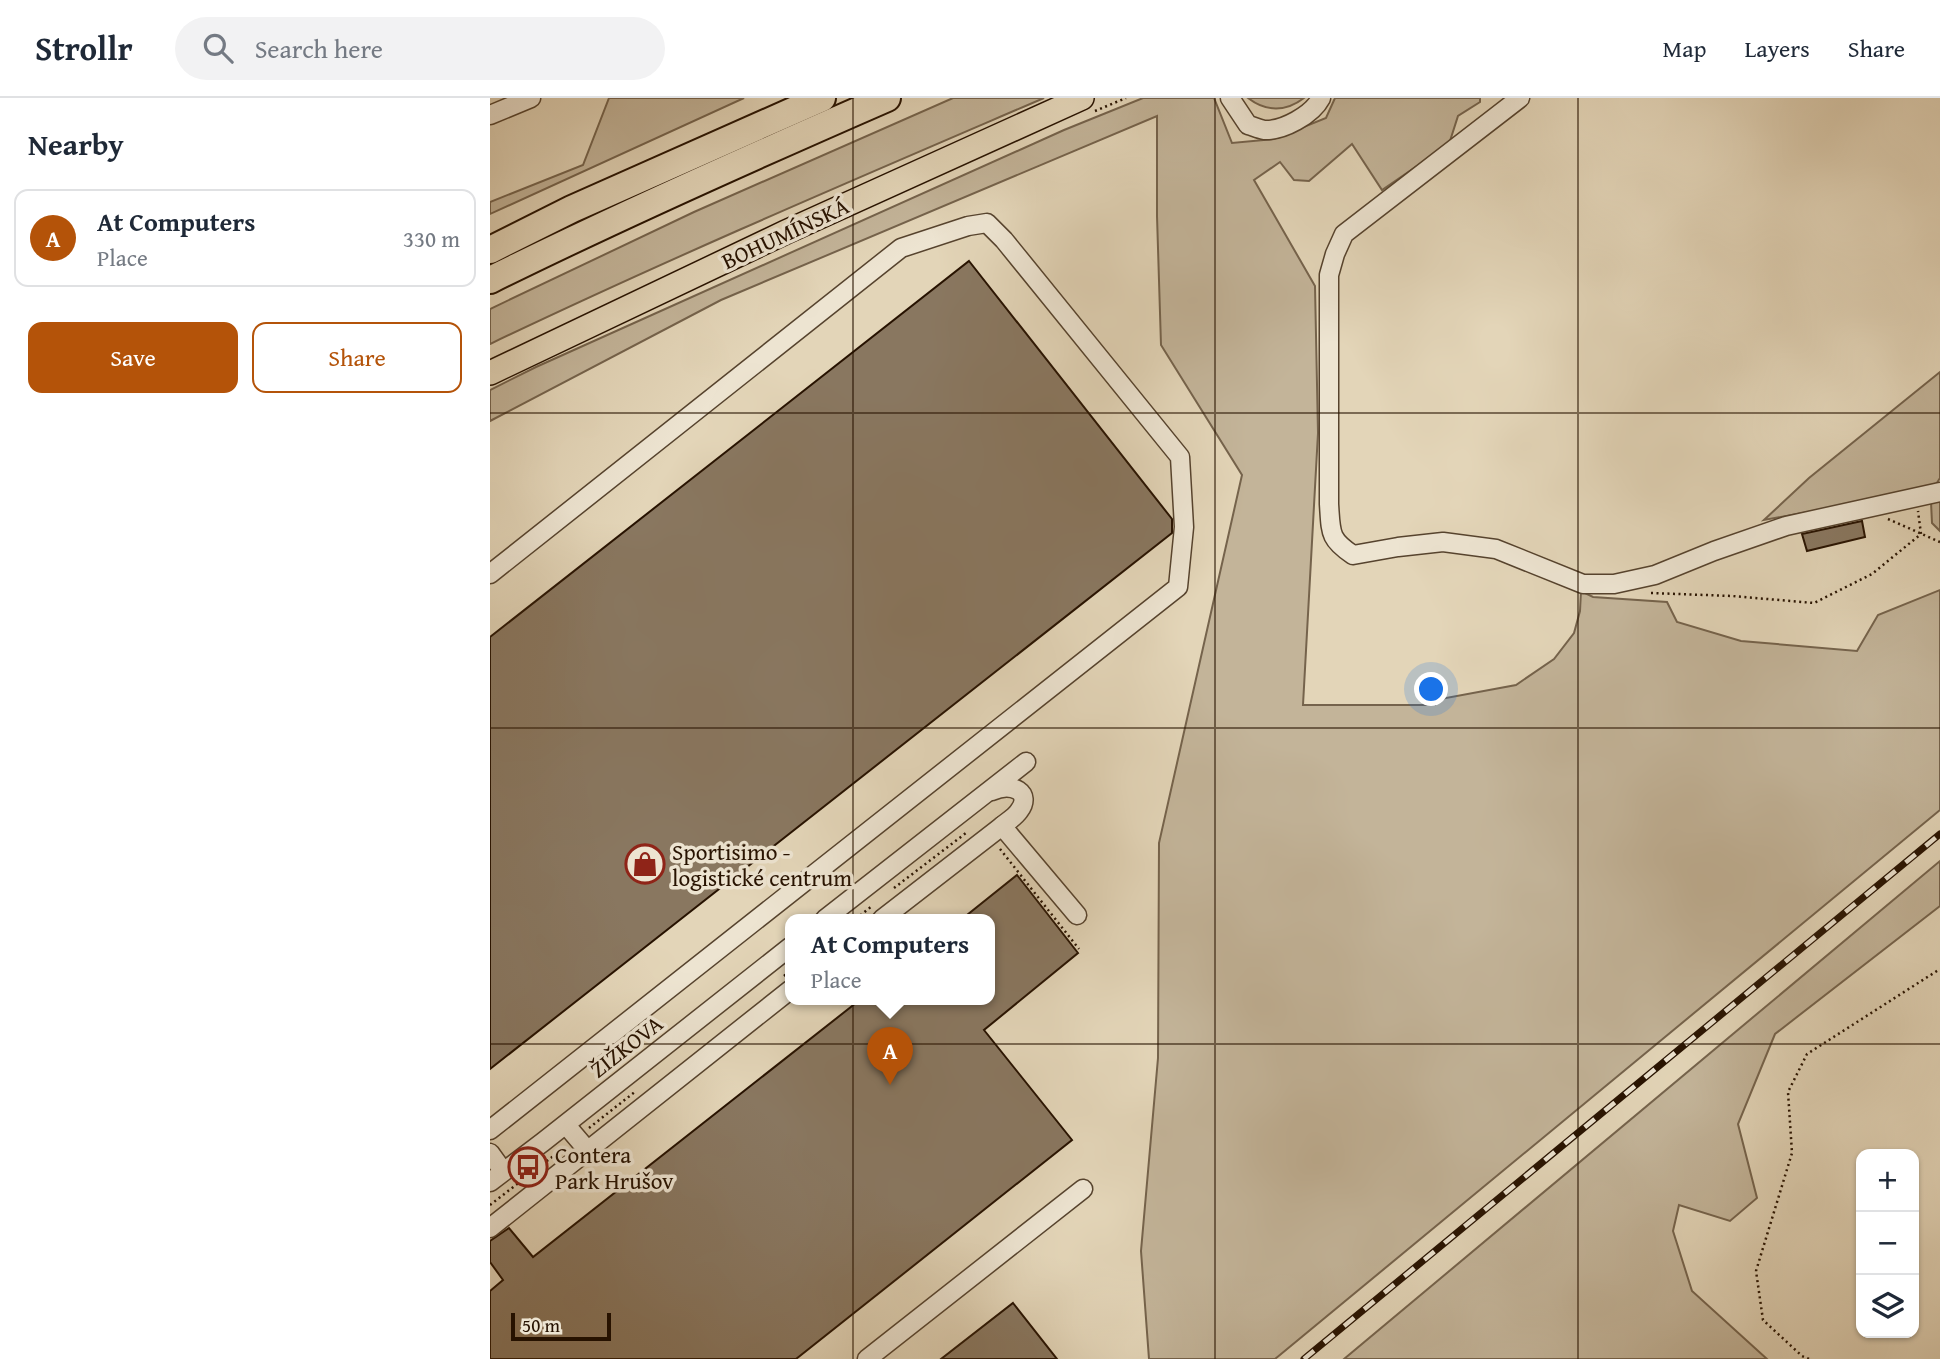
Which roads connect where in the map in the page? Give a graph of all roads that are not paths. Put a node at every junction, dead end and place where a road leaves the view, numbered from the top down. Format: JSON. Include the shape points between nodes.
{"nodes":[{"id":1,"x":531,"y":98,"type":"edge"},
{"id":2,"x":822,"y":98,"type":"edge"},
{"id":3,"x":887,"y":98,"type":"edge"},
{"id":4,"x":1082,"y":98,"type":"edge"},
{"id":5,"x":1230,"y":98,"type":"edge"},
{"id":6,"x":1321,"y":98,"type":"edge"},
{"id":7,"x":1520,"y":98,"type":"edge"},
{"id":8,"x":490,"y":115,"type":"edge"},
{"id":9,"x":490,"y":250,"type":"edge"},
{"id":10,"x":490,"y":279,"type":"edge"},
{"id":11,"x":490,"y":373,"type":"edge"},
{"id":12,"x":1940,"y":492,"type":"edge"},
{"id":13,"x":490,"y":574,"type":"edge"},
{"id":14,"x":1026,"y":762,"type":"dead end"},
{"id":15,"x":976,"y":799,"type":"junction"},
{"id":16,"x":996,"y":831,"type":"junction"},
{"id":17,"x":831,"y":914,"type":"edge"},
{"id":18,"x":888,"y":914,"type":"edge"},
{"id":19,"x":1077,"y":915,"type":"dead end"},
{"id":20,"x":785,"y":951,"type":"edge"},
{"id":21,"x":785,"y":994,"type":"edge"},
{"id":22,"x":566,"y":1125,"type":"junction"},
{"id":23,"x":490,"y":1130,"type":"edge"},
{"id":24,"x":543,"y":1142,"type":"junction"},
{"id":25,"x":589,"y":1152,"type":"junction"},
{"id":26,"x":490,"y":1153,"type":"edge"},
{"id":27,"x":496,"y":1177,"type":"edge"},
{"id":28,"x":1083,"y":1189,"type":"dead end"},
{"id":29,"x":490,"y":1195,"type":"edge"},
{"id":30,"x":490,"y":1228,"type":"edge"},
{"id":31,"x":867,"y":1359,"type":"edge"}],
"edges":[{"from":1,"to":8,"type":"street"},
{"from":2,"to":9,"type":"highway"},
{"from":3,"to":10,"type":"highway"},
{"from":4,"to":11,"type":"main road","name":"BOHUMÍNSKÁ"},
{"from":5,"to":6,"type":"street","via":[[1248,125],[1265,130],[1302,117]]},
{"from":7,"to":12,"type":"street","via":[[1344,234],[1335,254],[1329,275],[1329,504],[1336,544],[1353,555],[1443,542],[1496,549],[1583,584],[1614,584],[1655,575],[1786,526]]},
{"from":13,"to":23,"type":"street","via":[[901,248],[968,226],[987,223],[1004,240],[1180,457],[1184,527],[1178,587]]},
{"from":14,"to":15,"type":"street"},
{"from":15,"to":16,"type":"street","via":[[1006,785],[1018,790],[1021,807]]},
{"from":15,"to":17,"type":"street"},
{"from":16,"to":18,"type":"street"},
{"from":16,"to":19,"type":"street"},
{"from":20,"to":22,"type":"street","name":"ŽIŽKOVA"},
{"from":21,"to":25,"type":"street"},
{"from":22,"to":24,"type":"street","name":"ŽIŽKOVA"},
{"from":22,"to":25,"type":"street"},
{"from":24,"to":27,"type":"street","name":"ŽIŽKOVA"},
{"from":24,"to":29,"type":"street","via":[[539,1158]]},
{"from":25,"to":30,"type":"street"},
{"from":26,"to":27,"type":"street"},
{"from":28,"to":31,"type":"street"}]}
